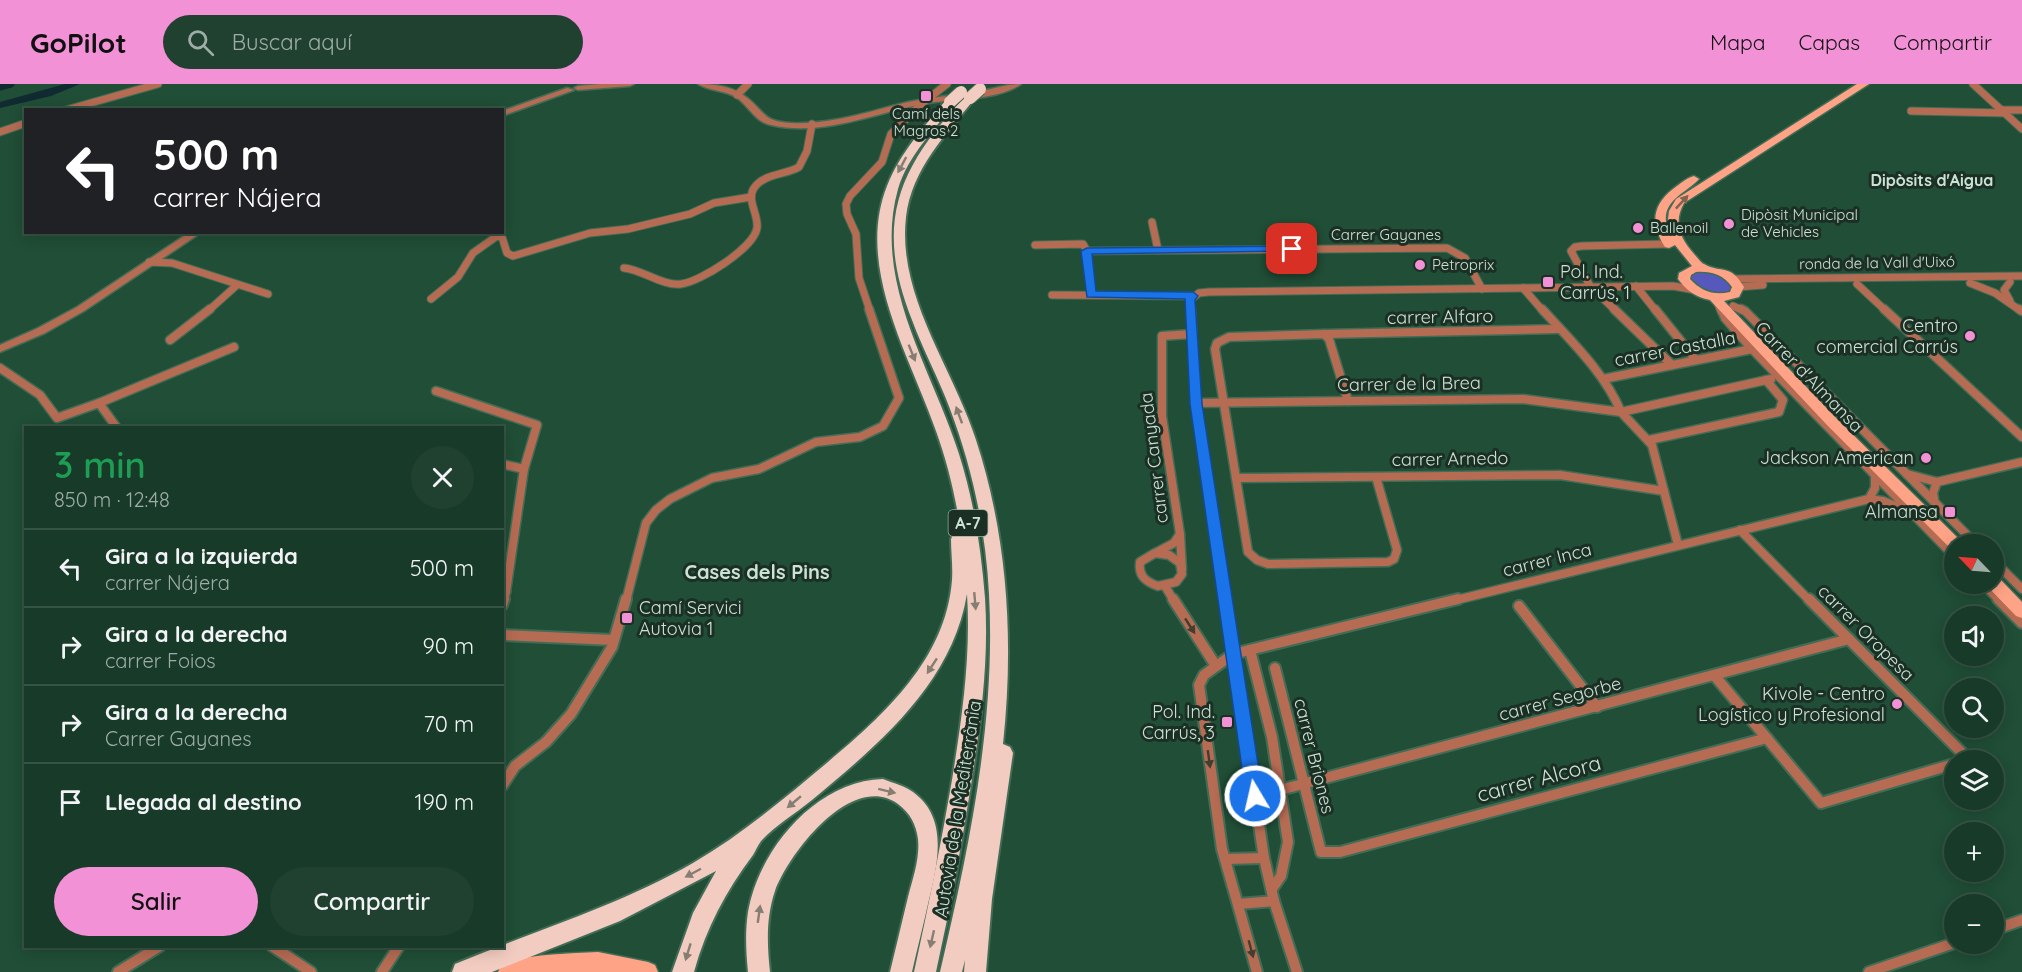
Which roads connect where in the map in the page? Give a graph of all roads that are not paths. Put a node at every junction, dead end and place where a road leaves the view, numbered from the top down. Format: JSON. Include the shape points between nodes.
{"nodes":[{"id":1,"x":158,"y":84,"type":"edge"},
{"id":2,"x":630,"y":84,"type":"edge"},
{"id":3,"x":702,"y":84,"type":"edge"},
{"id":4,"x":747,"y":84,"type":"edge"},
{"id":5,"x":947,"y":84,"type":"edge"},
{"id":6,"x":1017,"y":84,"type":"edge"},
{"id":7,"x":1846,"y":84,"type":"edge"},
{"id":8,"x":1864,"y":84,"type":"edge"},
{"id":9,"x":1973,"y":84,"type":"edge"},
{"id":10,"x":561,"y":86,"type":"edge"},
{"id":11,"x":579,"y":87,"type":"edge"},
{"id":12,"x":969,"y":92,"type":"edge"},
{"id":13,"x":737,"y":95,"type":"junction"},
{"id":14,"x":549,"y":99,"type":"junction"},
{"id":15,"x":926,"y":101,"type":"junction"},
{"id":16,"x":73,"y":108,"type":"edge"},
{"id":17,"x":2022,"y":110,"type":"edge"},
{"id":18,"x":1911,"y":111,"type":"dead end"},
{"id":19,"x":2004,"y":112,"type":"junction"},
{"id":20,"x":504,"y":113,"type":"edge"},
{"id":21,"x":24,"y":124,"type":"edge"},
{"id":22,"x":812,"y":124,"type":"junction"},
{"id":23,"x":2022,"y":129,"type":"edge"},
{"id":24,"x":0,"y":132,"type":"edge"},
{"id":25,"x":751,"y":197,"type":"junction"},
{"id":26,"x":1152,"y":222,"type":"dead end"},
{"id":27,"x":195,"y":234,"type":"edge"},
{"id":28,"x":1668,"y":244,"type":"junction"},
{"id":29,"x":1035,"y":245,"type":"dead end"},
{"id":30,"x":1158,"y":250,"type":"junction"},
{"id":31,"x":1087,"y":251,"type":"junction"},
{"id":32,"x":149,"y":262,"type":"junction"},
{"id":33,"x":624,"y":268,"type":"dead end"},
{"id":34,"x":2022,"y":276,"type":"edge"},
{"id":35,"x":1693,"y":277,"type":"junction"},
{"id":36,"x":2010,"y":282,"type":"junction"},
{"id":37,"x":2022,"y":282,"type":"edge"},
{"id":38,"x":1736,"y":283,"type":"junction"},
{"id":39,"x":1970,"y":283,"type":"junction"},
{"id":40,"x":1857,"y":284,"type":"junction"},
{"id":41,"x":237,"y":285,"type":"junction"},
{"id":42,"x":1590,"y":286,"type":"junction"},
{"id":43,"x":1636,"y":286,"type":"junction"},
{"id":44,"x":1673,"y":286,"type":"junction"},
{"id":45,"x":1522,"y":288,"type":"junction"},
{"id":46,"x":1482,"y":289,"type":"junction"},
{"id":47,"x":268,"y":294,"type":"dead end"},
{"id":48,"x":1090,"y":294,"type":"junction"},
{"id":49,"x":1052,"y":295,"type":"dead end"},
{"id":50,"x":1193,"y":296,"type":"junction"},
{"id":51,"x":431,"y":299,"type":"dead end"},
{"id":52,"x":1723,"y":300,"type":"junction"},
{"id":53,"x":2012,"y":303,"type":"junction"},
{"id":54,"x":2022,"y":311,"type":"edge"},
{"id":55,"x":1557,"y":329,"type":"junction"},
{"id":56,"x":1191,"y":334,"type":"junction"},
{"id":57,"x":1324,"y":334,"type":"junction"},
{"id":58,"x":170,"y":340,"type":"dead end"},
{"id":59,"x":234,"y":347,"type":"dead end"},
{"id":60,"x":0,"y":348,"type":"edge"},
{"id":61,"x":1752,"y":349,"type":"junction"},
{"id":62,"x":1696,"y":360,"type":"junction"},
{"id":63,"x":1671,"y":365,"type":"junction"},
{"id":64,"x":0,"y":368,"type":"edge"},
{"id":65,"x":1780,"y":377,"type":"junction"},
{"id":66,"x":1603,"y":379,"type":"junction"},
{"id":67,"x":1766,"y":380,"type":"junction"},
{"id":68,"x":436,"y":391,"type":"dead end"},
{"id":69,"x":1348,"y":401,"type":"junction"},
{"id":70,"x":99,"y":403,"type":"junction"},
{"id":71,"x":1225,"y":403,"type":"junction"},
{"id":72,"x":1196,"y":404,"type":"junction"},
{"id":73,"x":1621,"y":412,"type":"junction"},
{"id":74,"x":116,"y":426,"type":"edge"},
{"id":75,"x":2022,"y":437,"type":"edge"},
{"id":76,"x":1649,"y":440,"type":"junction"},
{"id":77,"x":2022,"y":462,"type":"edge"},
{"id":78,"x":504,"y":464,"type":"edge"},
{"id":79,"x":524,"y":469,"type":"junction"},
{"id":80,"x":1903,"y":472,"type":"junction"},
{"id":81,"x":1875,"y":474,"type":"junction"},
{"id":82,"x":1376,"y":477,"type":"junction"},
{"id":83,"x":1236,"y":478,"type":"junction"},
{"id":84,"x":1937,"y":483,"type":"junction"},
{"id":85,"x":981,"y":486,"type":"junction"},
{"id":86,"x":960,"y":487,"type":"junction"},
{"id":87,"x":1664,"y":491,"type":"junction"},
{"id":88,"x":1869,"y":499,"type":"junction"},
{"id":89,"x":1935,"y":504,"type":"junction"},
{"id":90,"x":1912,"y":513,"type":"junction"},
{"id":91,"x":1740,"y":530,"type":"junction"},
{"id":92,"x":1180,"y":534,"type":"junction"},
{"id":93,"x":1945,"y":534,"type":"edge"},
{"id":94,"x":1955,"y":534,"type":"edge"},
{"id":95,"x":1966,"y":534,"type":"edge"},
{"id":96,"x":1678,"y":545,"type":"junction"},
{"id":97,"x":1944,"y":546,"type":"edge"},
{"id":98,"x":1155,"y":553,"type":"junction"},
{"id":99,"x":1182,"y":569,"type":"junction"},
{"id":100,"x":2004,"y":582,"type":"edge"},
{"id":101,"x":1165,"y":586,"type":"junction"},
{"id":102,"x":2004,"y":587,"type":"edge"},
{"id":103,"x":2022,"y":589,"type":"edge"},
{"id":104,"x":504,"y":591,"type":"edge"},
{"id":105,"x":2004,"y":592,"type":"edge"},
{"id":106,"x":2002,"y":594,"type":"edge"},
{"id":107,"x":2022,"y":601,"type":"edge"},
{"id":108,"x":1519,"y":606,"type":"dead end"},
{"id":109,"x":2022,"y":612,"type":"edge"},
{"id":110,"x":2022,"y":623,"type":"edge"},
{"id":111,"x":504,"y":635,"type":"edge"},
{"id":112,"x":1849,"y":639,"type":"junction"},
{"id":113,"x":613,"y":640,"type":"junction"},
{"id":114,"x":1250,"y":650,"type":"junction"},
{"id":115,"x":1233,"y":654,"type":"junction"},
{"id":116,"x":1216,"y":666,"type":"junction"},
{"id":117,"x":1275,"y":668,"type":"dead end"},
{"id":118,"x":1714,"y":675,"type":"junction"},
{"id":119,"x":1597,"y":706,"type":"junction"},
{"id":120,"x":1767,"y":738,"type":"junction"},
{"id":121,"x":1958,"y":750,"type":"edge"},
{"id":122,"x":1944,"y":767,"type":"edge"},
{"id":123,"x":504,"y":783,"type":"edge"},
{"id":124,"x":1304,"y":785,"type":"junction"},
{"id":125,"x":1280,"y":789,"type":"junction"},
{"id":126,"x":760,"y":830,"type":"junction"},
{"id":127,"x":1321,"y":852,"type":"joint"},
{"id":128,"x":1264,"y":858,"type":"junction"},
{"id":129,"x":1226,"y":859,"type":"junction"},
{"id":130,"x":1273,"y":895,"type":"junction"},
{"id":131,"x":1238,"y":904,"type":"junction"},
{"id":132,"x":2022,"y":920,"type":"edge"},
{"id":133,"x":2004,"y":926,"type":"edge"},
{"id":134,"x":1944,"y":946,"type":"edge"},
{"id":135,"x":157,"y":948,"type":"edge"},
{"id":136,"x":275,"y":948,"type":"edge"},
{"id":137,"x":398,"y":948,"type":"edge"},
{"id":138,"x":118,"y":972,"type":"edge"},
{"id":139,"x":311,"y":972,"type":"edge"},
{"id":140,"x":382,"y":972,"type":"edge"},
{"id":141,"x":463,"y":972,"type":"edge"},
{"id":142,"x":508,"y":972,"type":"edge"},
{"id":143,"x":648,"y":972,"type":"edge"},
{"id":144,"x":683,"y":972,"type":"edge"},
{"id":145,"x":759,"y":972,"type":"edge"},
{"id":146,"x":901,"y":972,"type":"edge"},
{"id":147,"x":925,"y":972,"type":"edge"},
{"id":148,"x":951,"y":972,"type":"edge"},
{"id":149,"x":975,"y":972,"type":"edge"},
{"id":150,"x":1257,"y":972,"type":"edge"},
{"id":151,"x":1297,"y":972,"type":"edge"},
{"id":152,"x":1869,"y":972,"type":"edge"}],
"edges":[{"from":1,"to":16,"type":"street"},
{"from":2,"to":11,"type":"street"},
{"from":3,"to":13,"type":"street"},
{"from":4,"to":13,"type":"street"},
{"from":5,"to":15,"type":"street"},
{"from":6,"to":15,"type":"street","via":[[988,93]]},
{"from":7,"to":28,"type":"main road","via":[[1666,198],[1660,218]]},
{"from":35,"to":8,"type":"main road","one_way":true,"via":[[1674,236],[1671,219],[1680,201]]},
{"from":9,"to":19,"type":"street"},
{"from":10,"to":11,"type":"street"},
{"from":10,"to":14,"type":"street"},
{"from":11,"to":14,"type":"street"},
{"from":85,"to":12,"type":"highway","name":"Autovia de la Mediterrània","number":"A-7","one_way":true,"via":[[966,433],[909,294],[899,236],[905,195],[917,168]]},
{"from":12,"to":86,"type":"highway","name":"Autovia de la Mediterrània","number":"A-7","one_way":true,"via":[[920,136],[897,175],[884,216],[883,244],[890,290],[902,329],[944,432]]},
{"from":13,"to":22,"type":"street","via":[[766,121]]},
{"from":14,"to":20,"type":"street"},
{"from":15,"to":22,"type":"street"},
{"from":15,"to":113,"type":"street","via":[[891,134],[882,162],[846,204],[856,234],[859,278],[899,398],[891,413],[883,426],[860,437],[816,442],[759,469],[712,478],[656,510],[646,523]]},
{"from":17,"to":19,"type":"street"},
{"from":18,"to":19,"type":"street"},
{"from":19,"to":23,"type":"street"},
{"from":21,"to":24,"type":"street"},
{"from":22,"to":25,"type":"street","via":[[807,151],[799,167],[764,179]]},
{"from":25,"to":33,"type":"street","via":[[758,220],[757,232],[737,256],[683,284]]},
{"from":25,"to":51,"type":"street","via":[[714,203],[690,214],[628,229],[590,233],[513,256],[507,254],[502,237],[497,236],[473,253],[458,277]]},
{"from":26,"to":30,"type":"street"},
{"from":27,"to":32,"type":"street"},
{"from":28,"to":35,"type":"main road"},
{"from":28,"to":42,"type":"street","via":[[1575,247],[1572,256]]},
{"from":29,"to":31,"type":"street","name":"Carrer Gayanes","via":[[1083,244]]},
{"from":30,"to":31,"type":"street","name":"Carrer Gayanes"},
{"from":30,"to":46,"type":"street","name":"Carrer Gayanes","via":[[1454,249],[1466,257]]},
{"from":31,"to":48,"type":"street"},
{"from":32,"to":41,"type":"street","via":[[172,263]]},
{"from":32,"to":60,"type":"street","via":[[86,305]]},
{"from":34,"to":38,"type":"street","name":"ronda de la Vall d'Uixó"},
{"from":35,"to":38,"type":"main road","via":[[1716,270]]},
{"from":35,"to":44,"type":"street"},
{"from":35,"to":44,"type":"street"},
{"from":35,"to":52,"type":"main road"},
{"from":36,"to":37,"type":"street","name":"ronda de la Vall d'Uixó"},
{"from":36,"to":39,"type":"street","name":"ronda de la Vall d'Uixó"},
{"from":36,"to":53,"type":"street","via":[[2004,290]]},
{"from":38,"to":40,"type":"street","name":"ronda de la Vall d'Uixó"},
{"from":38,"to":52,"type":"main road","via":[[1736,294]]},
{"from":39,"to":40,"type":"street","name":"ronda de la Vall d'Uixó"},
{"from":39,"to":53,"type":"street"},
{"from":40,"to":75,"type":"street"},
{"from":41,"to":47,"type":"street"},
{"from":41,"to":58,"type":"street"},
{"from":42,"to":43,"type":"street"},
{"from":42,"to":45,"type":"street"},
{"from":42,"to":63,"type":"street"},
{"from":43,"to":44,"type":"street"},
{"from":43,"to":62,"type":"street"},
{"from":45,"to":46,"type":"street"},
{"from":45,"to":55,"type":"street"},
{"from":46,"to":50,"type":"street","via":[[1209,292]]},
{"from":48,"to":49,"type":"street"},
{"from":48,"to":50,"type":"street"},
{"from":50,"to":56,"type":"street"},
{"from":52,"to":61,"type":"street","name":"Carrer d'Almansa","via":[[1716,305]]},
{"from":52,"to":80,"type":"street","name":"Carrer d'Almansa","via":[[1745,311]]},
{"from":52,"to":93,"type":"main road","name":"Carrer d'Almansa","via":[[1832,422]]},
{"from":52,"to":94,"type":"main road"},
{"from":53,"to":54,"type":"street"},
{"from":55,"to":57,"type":"street","name":"carrer Alfaro"},
{"from":55,"to":66,"type":"street"},
{"from":56,"to":72,"type":"street"},
{"from":56,"to":92,"type":"street","name":"carrer Canyada","via":[[1162,336],[1162,416]]},
{"from":57,"to":69,"type":"street","via":[[1329,339]]},
{"from":57,"to":71,"type":"street","name":"carrer Alfaro","via":[[1221,340],[1215,349]]},
{"from":59,"to":70,"type":"street"},
{"from":61,"to":62,"type":"street","name":"carrer Castalla"},
{"from":61,"to":65,"type":"street","name":"Carrer d'Almansa"},
{"from":62,"to":63,"type":"street","name":"carrer Castalla"},
{"from":63,"to":66,"type":"street","name":"carrer Castalla"},
{"from":64,"to":70,"type":"street","via":[[26,384],[57,418]]},
{"from":65,"to":67,"type":"street"},
{"from":65,"to":81,"type":"street","name":"Carrer d'Almansa"},
{"from":66,"to":73,"type":"street"},
{"from":67,"to":73,"type":"street"},
{"from":67,"to":76,"type":"street","name":"Carrer d'Almansa","via":[[1783,400],[1779,412]]},
{"from":68,"to":79,"type":"street","via":[[537,425]]},
{"from":69,"to":71,"type":"street","name":"Carrer de la Brea"},
{"from":69,"to":73,"type":"street","name":"Carrer de la Brea","via":[[1523,399]]},
{"from":70,"to":74,"type":"street"},
{"from":71,"to":72,"type":"street","name":"Carrer de la Brea"},
{"from":71,"to":83,"type":"street"},
{"from":72,"to":115,"type":"street"},
{"from":73,"to":76,"type":"street"},
{"from":76,"to":87,"type":"street"},
{"from":77,"to":84,"type":"street"},
{"from":78,"to":79,"type":"street"},
{"from":79,"to":104,"type":"street"},
{"from":80,"to":84,"type":"street"},
{"from":80,"to":89,"type":"street","name":"Carrer d'Almansa"},
{"from":81,"to":88,"type":"street","via":[[1875,493]]},
{"from":81,"to":90,"type":"street","name":"Carrer d'Almansa"},
{"from":82,"to":83,"type":"street","name":"carrer Arnedo"},
{"from":82,"to":83,"type":"street","via":[[1397,550],[1394,559],[1268,564],[1248,552]]},
{"from":82,"to":87,"type":"street","name":"carrer Arnedo","via":[[1560,475]]},
{"from":84,"to":89,"type":"street","via":[[1933,493]]},
{"from":85,"to":148,"type":"highway","name":"Autovia de la Mediterrània","number":"A-7","via":[[997,577],[999,680],[993,750]]},
{"from":85,"to":149,"type":"highway","via":[[1002,552],[1010,640],[1008,707],[981,898]]},
{"from":86,"to":126,"type":"highway","one_way":true,"via":[[959,599],[943,648],[895,714]]},
{"from":86,"to":147,"type":"highway","name":"Autovia de la Mediterrània","number":"A-7","one_way":true,"via":[[968,521],[976,614],[975,676],[956,819]]},
{"from":87,"to":96,"type":"street"},
{"from":88,"to":90,"type":"street"},
{"from":88,"to":91,"type":"street","name":"carrer Inca"},
{"from":89,"to":95,"type":"street","name":"Carrer d'Almansa"},
{"from":90,"to":97,"type":"street","name":"Carrer d'Almansa"},
{"from":91,"to":96,"type":"street","name":"carrer Inca"},
{"from":91,"to":112,"type":"street","name":"carrer Oropesa"},
{"from":92,"to":98,"type":"street","name":"carrer Canyada","via":[[1174,543]]},
{"from":92,"to":99,"type":"street","name":"carrer Canyada"},
{"from":96,"to":114,"type":"street","name":"carrer Inca"},
{"from":98,"to":99,"type":"street","via":[[1176,558]]},
{"from":98,"to":101,"type":"street","via":[[1144,558],[1139,572],[1146,581]]},
{"from":99,"to":101,"type":"street","via":[[1180,579]]},
{"from":100,"to":103,"type":"street"},
{"from":101,"to":116,"type":"street","one_way":true},
{"from":102,"to":107,"type":"main road"},
{"from":105,"to":109,"type":"main road"},
{"from":106,"to":110,"type":"street"},
{"from":108,"to":119,"type":"street"},
{"from":111,"to":113,"type":"street"},
{"from":112,"to":118,"type":"street","name":"carrer Segorbe"},
{"from":112,"to":121,"type":"street","name":"carrer Oropesa"},
{"from":113,"to":123,"type":"street","via":[[571,714],[546,742],[515,766]]},
{"from":114,"to":115,"type":"street","name":"carrer Inca"},
{"from":114,"to":125,"type":"street","via":[[1272,737]]},
{"from":115,"to":116,"type":"street"},
{"from":115,"to":128,"type":"street"},
{"from":116,"to":129,"type":"street","one_way":true,"via":[[1199,685]]},
{"from":117,"to":124,"type":"street","name":"carrer Briones"},
{"from":118,"to":119,"type":"street","name":"carrer Segorbe"},
{"from":118,"to":120,"type":"street"},
{"from":119,"to":124,"type":"street","name":"carrer Segorbe"},
{"from":120,"to":122,"type":"street","via":[[1821,803]]},
{"from":120,"to":127,"type":"street","name":"carrer Alcora","via":[[1340,852]]},
{"from":124,"to":125,"type":"street","name":"carrer Segorbe"},
{"from":124,"to":127,"type":"street","name":"carrer Briones"},
{"from":125,"to":130,"type":"street","via":[[1288,842]]},
{"from":126,"to":141,"type":"highway","one_way":true,"via":[[698,871],[660,890]]},
{"from":126,"to":144,"type":"highway","one_way":true,"via":[[707,906]]},
{"from":128,"to":129,"type":"street"},
{"from":128,"to":130,"type":"street"},
{"from":129,"to":131,"type":"street"},
{"from":130,"to":131,"type":"street"},
{"from":130,"to":151,"type":"street"},
{"from":131,"to":150,"type":"street","one_way":true},
{"from":132,"to":133,"type":"street"},
{"from":134,"to":152,"type":"street"},
{"from":135,"to":138,"type":"street"},
{"from":136,"to":139,"type":"street"},
{"from":137,"to":140,"type":"street"},
{"from":142,"to":143,"type":"main road","via":[[598,962]]},
{"from":145,"to":146,"type":"highway","one_way":true,"via":[[756,946],[761,902],[781,857],[829,804],[846,793],[867,788],[900,794],[915,805],[928,838]]}]}
